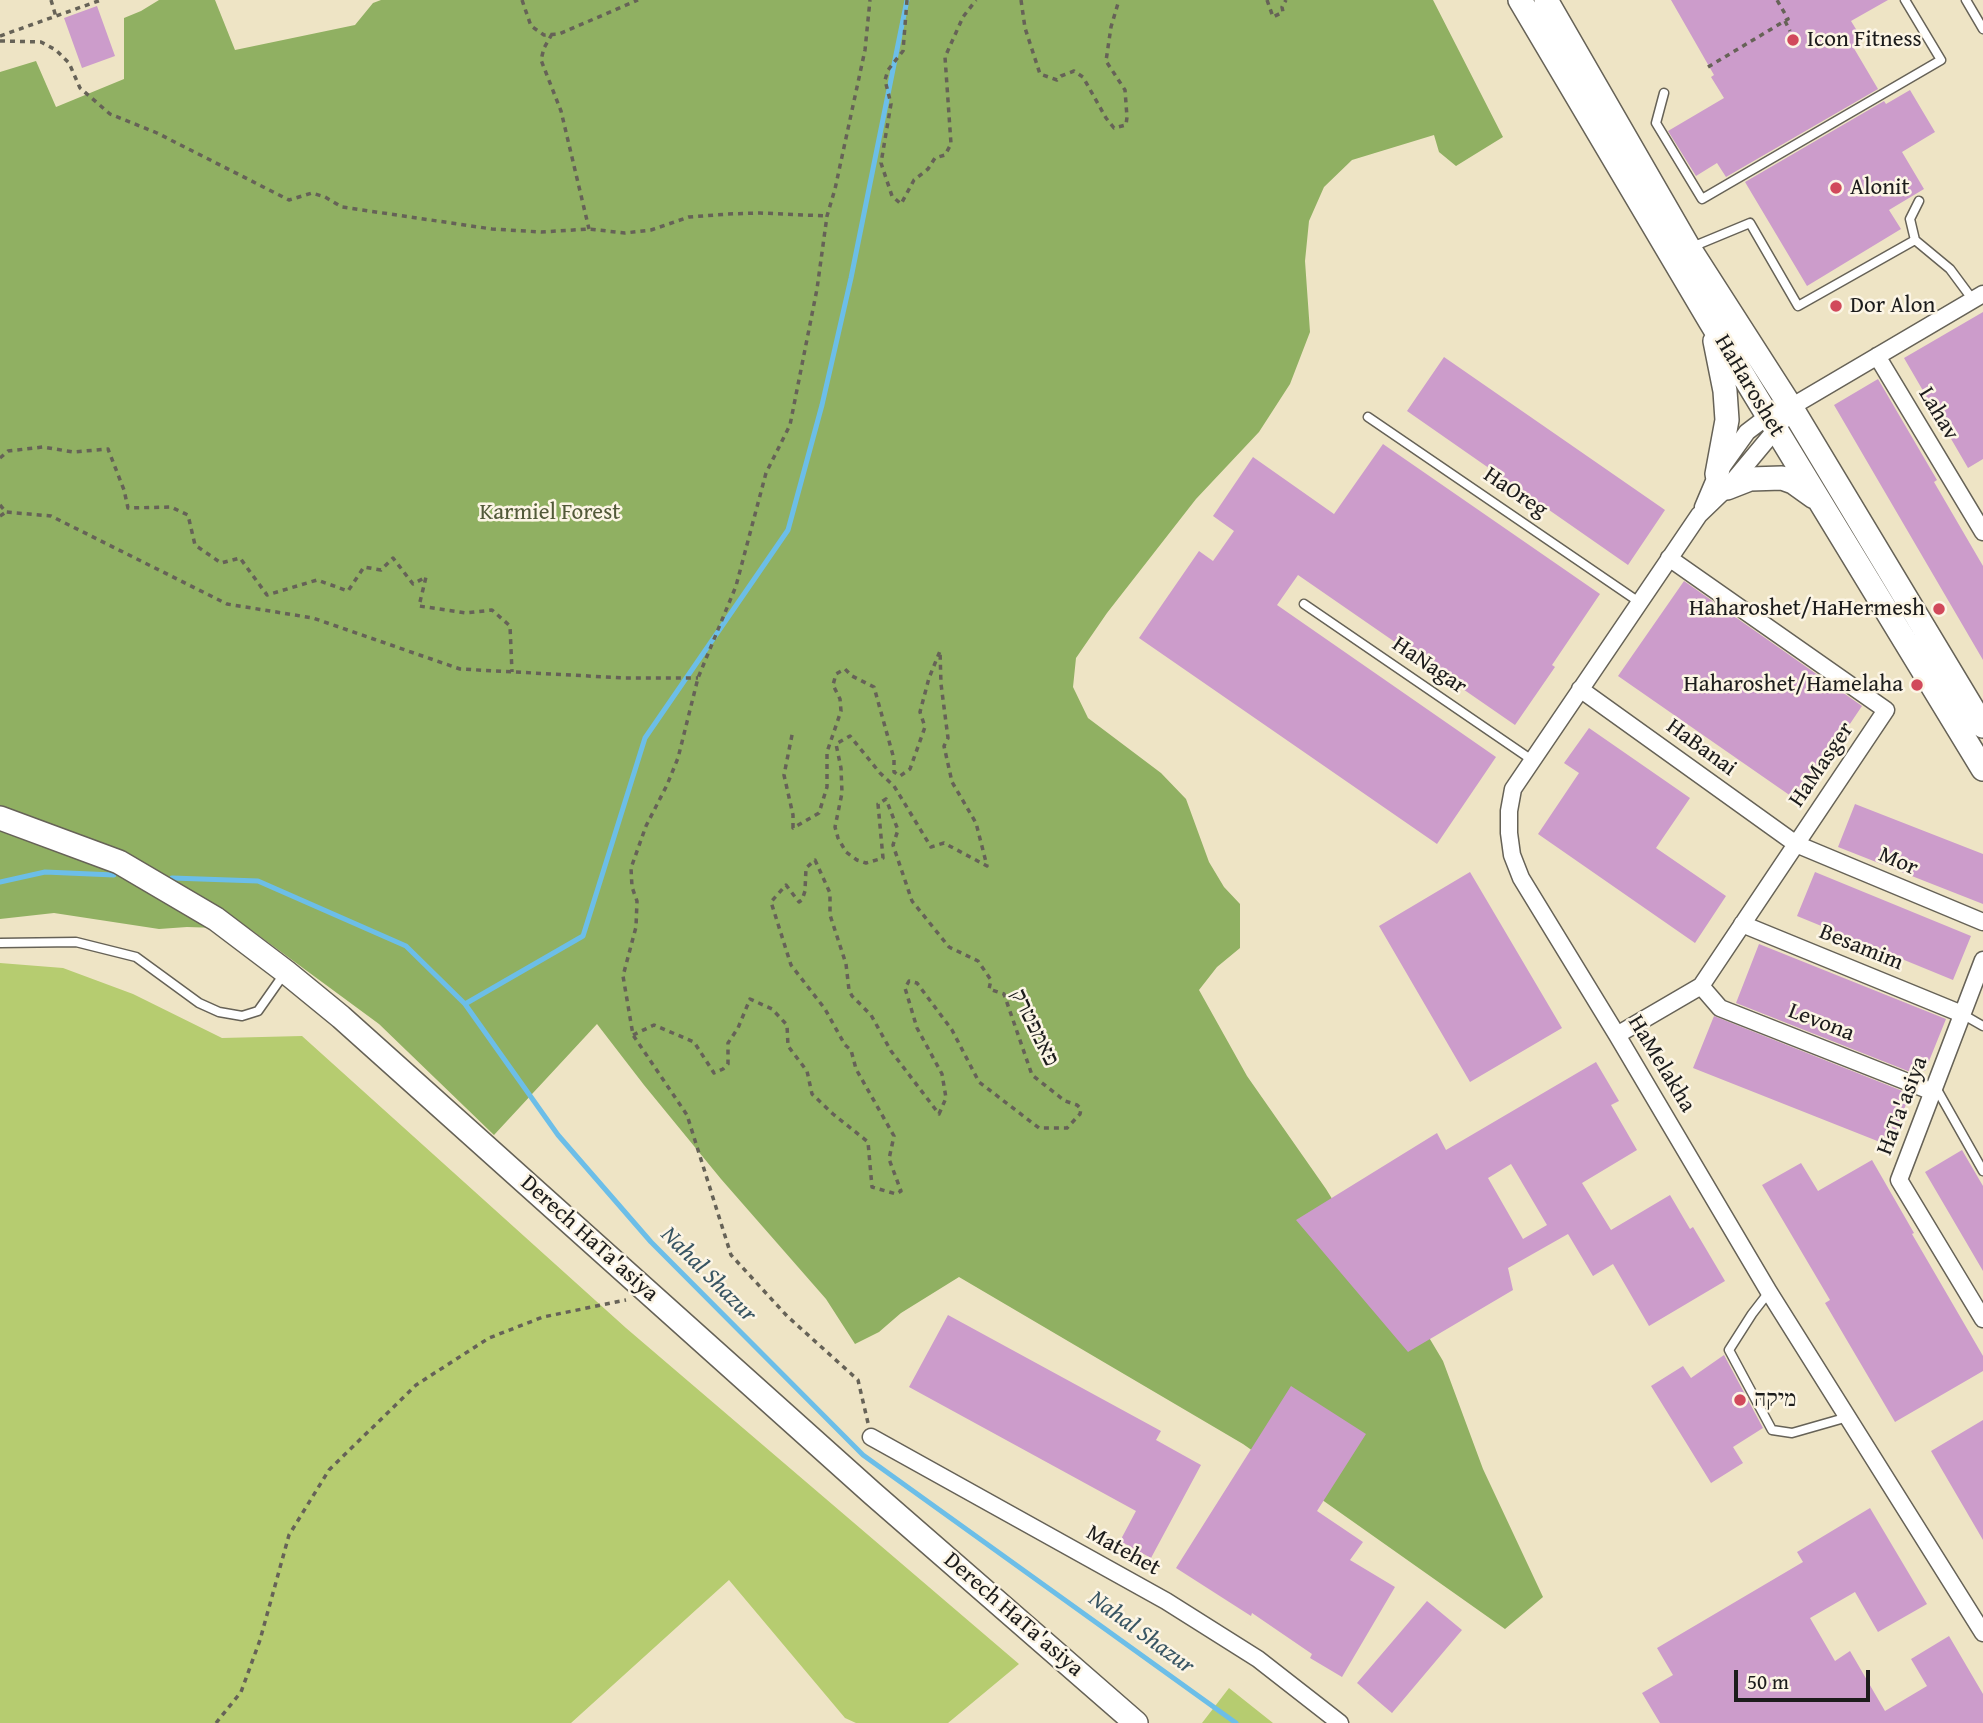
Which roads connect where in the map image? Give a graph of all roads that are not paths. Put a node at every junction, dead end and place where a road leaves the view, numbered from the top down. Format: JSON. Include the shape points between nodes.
{"nodes":[{"id":1,"x":1520,"y":0,"type":"edge"},
{"id":2,"x":1546,"y":0,"type":"edge"},
{"id":3,"x":1558,"y":0,"type":"edge"},
{"id":4,"x":1905,"y":0,"type":"edge"},
{"id":5,"x":1966,"y":0,"type":"edge"},
{"id":6,"x":1983,"y":29,"type":"edge"},
{"id":7,"x":1564,"y":31,"type":"junction"},
{"id":8,"x":1664,"y":93,"type":"dead end"},
{"id":9,"x":1919,"y":201,"type":"dead end"},
{"id":10,"x":1915,"y":240,"type":"junction"},
{"id":11,"x":1689,"y":248,"type":"junction"},
{"id":12,"x":1978,"y":297,"type":"edge"},
{"id":13,"x":1710,"y":321,"type":"junction"},
{"id":14,"x":1877,"y":356,"type":"junction"},
{"id":15,"x":1791,"y":407,"type":"junction"},
{"id":16,"x":1368,"y":417,"type":"dead end"},
{"id":17,"x":1772,"y":423,"type":"junction"},
{"id":18,"x":1722,"y":481,"type":"junction"},
{"id":19,"x":1822,"y":505,"type":"junction"},
{"id":20,"x":1983,"y":531,"type":"edge"},
{"id":21,"x":1669,"y":558,"type":"junction"},
{"id":22,"x":1639,"y":602,"type":"junction"},
{"id":23,"x":1304,"y":604,"type":"dead end"},
{"id":24,"x":1580,"y":689,"type":"junction"},
{"id":25,"x":1983,"y":726,"type":"edge"},
{"id":26,"x":1532,"y":760,"type":"junction"},
{"id":27,"x":1983,"y":769,"type":"edge"},
{"id":28,"x":0,"y":818,"type":"edge"},
{"id":29,"x":1796,"y":844,"type":"junction"},
{"id":30,"x":1983,"y":922,"type":"edge"},
{"id":31,"x":1742,"y":924,"type":"junction"},
{"id":32,"x":0,"y":943,"type":"edge"},
{"id":33,"x":1983,"y":960,"type":"edge"},
{"id":34,"x":286,"y":972,"type":"junction"},
{"id":35,"x":1701,"y":986,"type":"junction"},
{"id":36,"x":1962,"y":1014,"type":"junction"},
{"id":37,"x":1983,"y":1026,"type":"edge"},
{"id":38,"x":1617,"y":1035,"type":"junction"},
{"id":39,"x":1934,"y":1089,"type":"junction"},
{"id":40,"x":1983,"y":1171,"type":"edge"},
{"id":41,"x":1769,"y":1292,"type":"junction"},
{"id":42,"x":1983,"y":1319,"type":"edge"},
{"id":43,"x":1848,"y":1417,"type":"junction"},
{"id":44,"x":871,"y":1437,"type":"road end"},
{"id":45,"x":1983,"y":1633,"type":"edge"},
{"id":46,"x":1136,"y":1723,"type":"edge"},
{"id":47,"x":1340,"y":1723,"type":"edge"}],
"edges":[{"from":1,"to":13,"type":"street","name":"HaHaroshet"},
{"from":2,"to":7,"type":"street","name":"HaHaroshet"},
{"from":3,"to":7,"type":"street"},
{"from":4,"to":8,"type":"lane","via":[[1941,60],[1702,199],[1656,123]]},
{"from":5,"to":6,"type":"lane"},
{"from":7,"to":11,"type":"street","name":"HaHaroshet"},
{"from":9,"to":10,"type":"lane","via":[[1910,219]]},
{"from":10,"to":11,"type":"lane","via":[[1798,306],[1751,223]]},
{"from":10,"to":12,"type":"lane"},
{"from":11,"to":15,"type":"street","name":"HaHaroshet"},
{"from":12,"to":14,"type":"street","name":"HaMelakha"},
{"from":13,"to":17,"type":"street","name":"HaHaroshet"},
{"from":13,"to":18,"type":"street","via":[[1727,421]]},
{"from":14,"to":15,"type":"street","name":"HaMelakha"},
{"from":14,"to":20,"type":"street","name":"Lahav"},
{"from":15,"to":17,"type":"street","name":"HaMelakha"},
{"from":15,"to":25,"type":"street","name":"HaHaroshet"},
{"from":16,"to":22,"type":"lane","name":"HaOreg"},
{"from":17,"to":18,"type":"street","name":"HaMelakha","via":[[1747,432]]},
{"from":17,"to":19,"type":"street","name":"HaHaroshet"},
{"from":18,"to":19,"type":"street","via":[[1782,478]]},
{"from":18,"to":21,"type":"street","name":"HaMelakha"},
{"from":19,"to":27,"type":"street","name":"HaHaroshet"},
{"from":21,"to":22,"type":"street","name":"HaMelakha"},
{"from":21,"to":29,"type":"street","name":"HaMasger","via":[[1886,709]]},
{"from":22,"to":24,"type":"street","name":"HaMelakha"},
{"from":23,"to":26,"type":"lane","name":"HaNagar"},
{"from":24,"to":26,"type":"street","name":"HaMelakha"},
{"from":24,"to":29,"type":"street","name":"HaBanai"},
{"from":26,"to":38,"type":"street","name":"HaMelakha","via":[[1513,789],[1508,811],[1512,855],[1521,878]]},
{"from":28,"to":34,"type":"street","name":"Derech HaTa'asiya","via":[[119,862],[216,919]]},
{"from":29,"to":30,"type":"street","name":"Mor"},
{"from":29,"to":31,"type":"street","name":"HaMasger"},
{"from":31,"to":35,"type":"street","name":"HaMasger"},
{"from":31,"to":36,"type":"street","name":"Besamim"},
{"from":32,"to":34,"type":"lane","via":[[76,943],[136,957],[199,1003],[242,1016],[258,1011]]},
{"from":33,"to":36,"type":"street"},
{"from":34,"to":46,"type":"street","name":"Derech HaTa'asiya"},
{"from":35,"to":38,"type":"street","name":"HaMasger"},
{"from":35,"to":39,"type":"street","name":"Levona","via":[[1720,1008]]},
{"from":36,"to":37,"type":"lane"},
{"from":36,"to":39,"type":"street","name":"HaTa'asiya"},
{"from":38,"to":41,"type":"street","name":"HaMelakha"},
{"from":39,"to":40,"type":"lane"},
{"from":39,"to":42,"type":"street","name":"HaTa'asiya","via":[[1899,1180]]},
{"from":41,"to":43,"type":"street","name":"HaMelakha"},
{"from":41,"to":43,"type":"lane","via":[[1730,1350],[1772,1430],[1792,1433]]},
{"from":43,"to":45,"type":"street","name":"HaMelakha"},
{"from":44,"to":47,"type":"street","name":"Matehet","via":[[1166,1601],[1258,1659]]}]}
